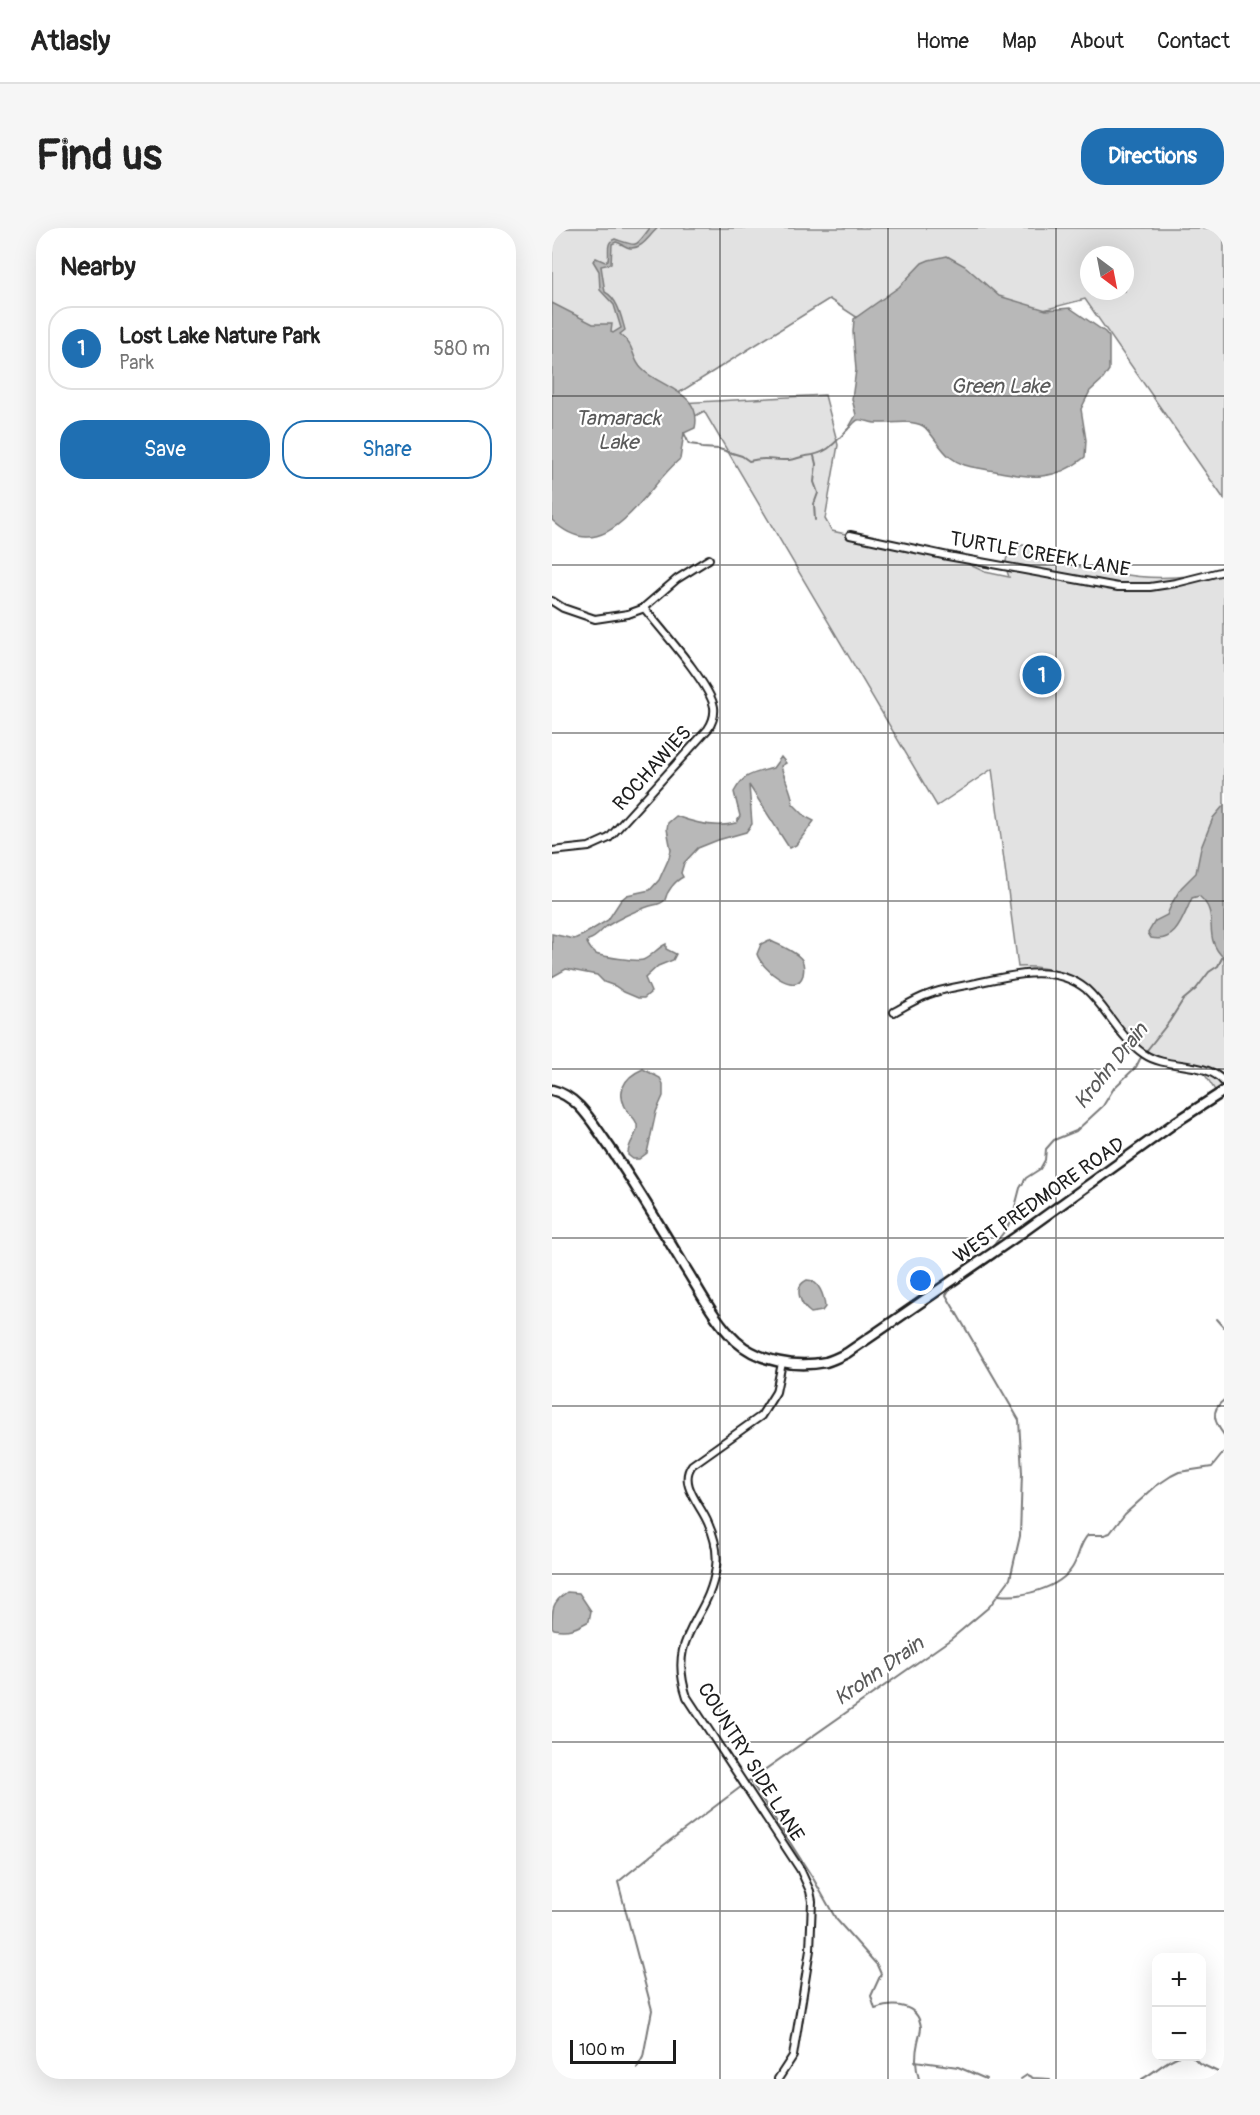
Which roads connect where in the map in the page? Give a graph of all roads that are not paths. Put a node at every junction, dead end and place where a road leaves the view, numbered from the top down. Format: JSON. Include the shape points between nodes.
{"nodes":[{"id":1,"x":850,"y":535,"type":"dead end"},
{"id":2,"x":709,"y":559,"type":"dead end"},
{"id":3,"x":1224,"y":571,"type":"edge"},
{"id":4,"x":552,"y":601,"type":"edge"},
{"id":5,"x":644,"y":608,"type":"junction"},
{"id":6,"x":552,"y":851,"type":"edge"},
{"id":7,"x":894,"y":1012,"type":"dead end"},
{"id":8,"x":1224,"y":1082,"type":"edge"},
{"id":9,"x":552,"y":1090,"type":"edge"},
{"id":10,"x":1224,"y":1091,"type":"edge"},
{"id":11,"x":782,"y":1363,"type":"junction"},
{"id":12,"x":778,"y":2079,"type":"edge"}],
"edges":[{"from":1,"to":3,"type":"street","name":"TURTLE CREEK LANE","via":[[1124,587],[1176,583]]},
{"from":2,"to":5,"type":"street","via":[[677,579]]},
{"from":4,"to":5,"type":"street","via":[[595,619]]},
{"from":5,"to":6,"type":"street","name":"ROCHAWIES","via":[[706,688],[714,709],[712,722],[609,838],[589,847]]},
{"from":7,"to":8,"type":"street","via":[[946,990],[1030,973],[1064,976],[1095,998],[1144,1055],[1175,1066],[1203,1069]]},
{"from":9,"to":11,"type":"street","via":[[574,1101],[587,1116],[716,1318],[737,1342]]},
{"from":10,"to":11,"type":"street","name":"WEST PREDMORE ROAD","via":[[847,1353],[828,1362]]},
{"from":11,"to":12,"type":"street","name":"COUNTRY SIDE LANE","via":[[776,1392],[761,1416],[692,1465],[687,1473],[688,1486],[709,1524],[716,1547],[716,1567],[681,1658],[687,1697],[800,1869],[810,1891],[810,1950],[797,2034],[793,2056]]}]}
